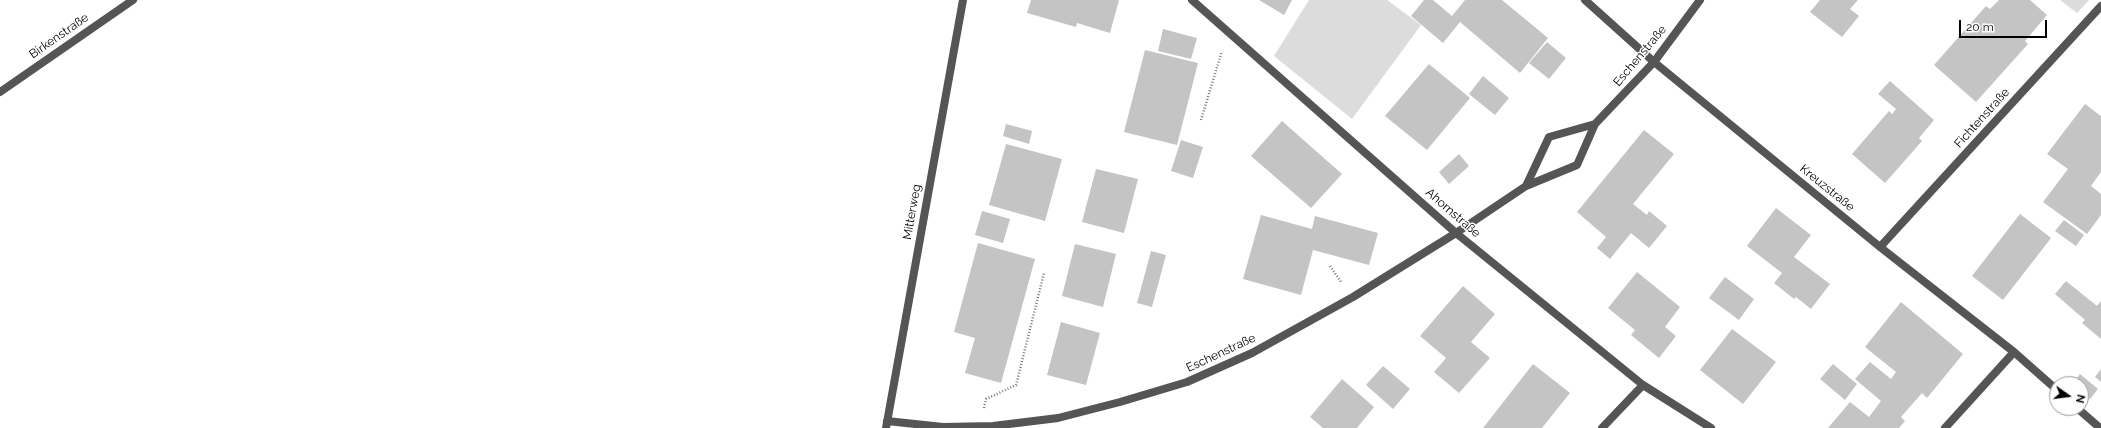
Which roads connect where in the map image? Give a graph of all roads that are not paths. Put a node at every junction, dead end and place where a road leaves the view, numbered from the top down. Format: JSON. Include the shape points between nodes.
{"nodes":[{"id":1,"x":133,"y":0,"type":"edge"},
{"id":2,"x":963,"y":0,"type":"edge"},
{"id":3,"x":1192,"y":0,"type":"edge"},
{"id":4,"x":1585,"y":0,"type":"edge"},
{"id":5,"x":1700,"y":0,"type":"edge"},
{"id":6,"x":2101,"y":6,"type":"edge"},
{"id":7,"x":1654,"y":62,"type":"junction"},
{"id":8,"x":0,"y":92,"type":"edge"},
{"id":9,"x":1595,"y":124,"type":"junction"},
{"id":10,"x":1526,"y":186,"type":"junction"},
{"id":11,"x":1456,"y":233,"type":"junction"},
{"id":12,"x":1880,"y":247,"type":"junction"},
{"id":13,"x":2014,"y":352,"type":"junction"},
{"id":14,"x":2049,"y":383,"type":"edge"},
{"id":15,"x":1643,"y":385,"type":"junction"},
{"id":16,"x":2086,"y":416,"type":"edge"},
{"id":17,"x":886,"y":425,"type":"edge"},
{"id":18,"x":1602,"y":428,"type":"edge"},
{"id":19,"x":1711,"y":428,"type":"edge"},
{"id":20,"x":1944,"y":428,"type":"edge"},
{"id":21,"x":2100,"y":428,"type":"edge"}],
"edges":[{"from":1,"to":8,"type":"street","name":"Birkenstraße"},
{"from":2,"to":17,"type":"street","name":"Mitterweg"},
{"from":3,"to":11,"type":"street","name":"Ahornstraße"},
{"from":4,"to":7,"type":"street","name":"Kreuzstraße"},
{"from":5,"to":7,"type":"street","name":"Eschenstraße"},
{"from":6,"to":12,"type":"street","name":"Fichtenstraße"},
{"from":7,"to":9,"type":"street","name":"Eschenstraße"},
{"from":7,"to":12,"type":"street","name":"Kreuzstraße"},
{"from":9,"to":10,"type":"street","name":"Eschenstraße","via":[[1577,165]]},
{"from":9,"to":10,"type":"street","via":[[1549,137]]},
{"from":10,"to":11,"type":"street","name":"Eschenstraße"},
{"from":11,"to":15,"type":"street","name":"Ahornstraße"},
{"from":11,"to":17,"type":"street","name":"Eschenstraße","via":[[1305,324],[1252,353],[1187,382],[1058,418],[978,426]]},
{"from":12,"to":13,"type":"street","name":"Kreuzstraße"},
{"from":13,"to":14,"type":"street","name":"Kreuzstraße"},
{"from":13,"to":20,"type":"street"},
{"from":15,"to":18,"type":"street"},
{"from":15,"to":19,"type":"street","name":"Ahornstraße"},
{"from":16,"to":21,"type":"street"}]}
